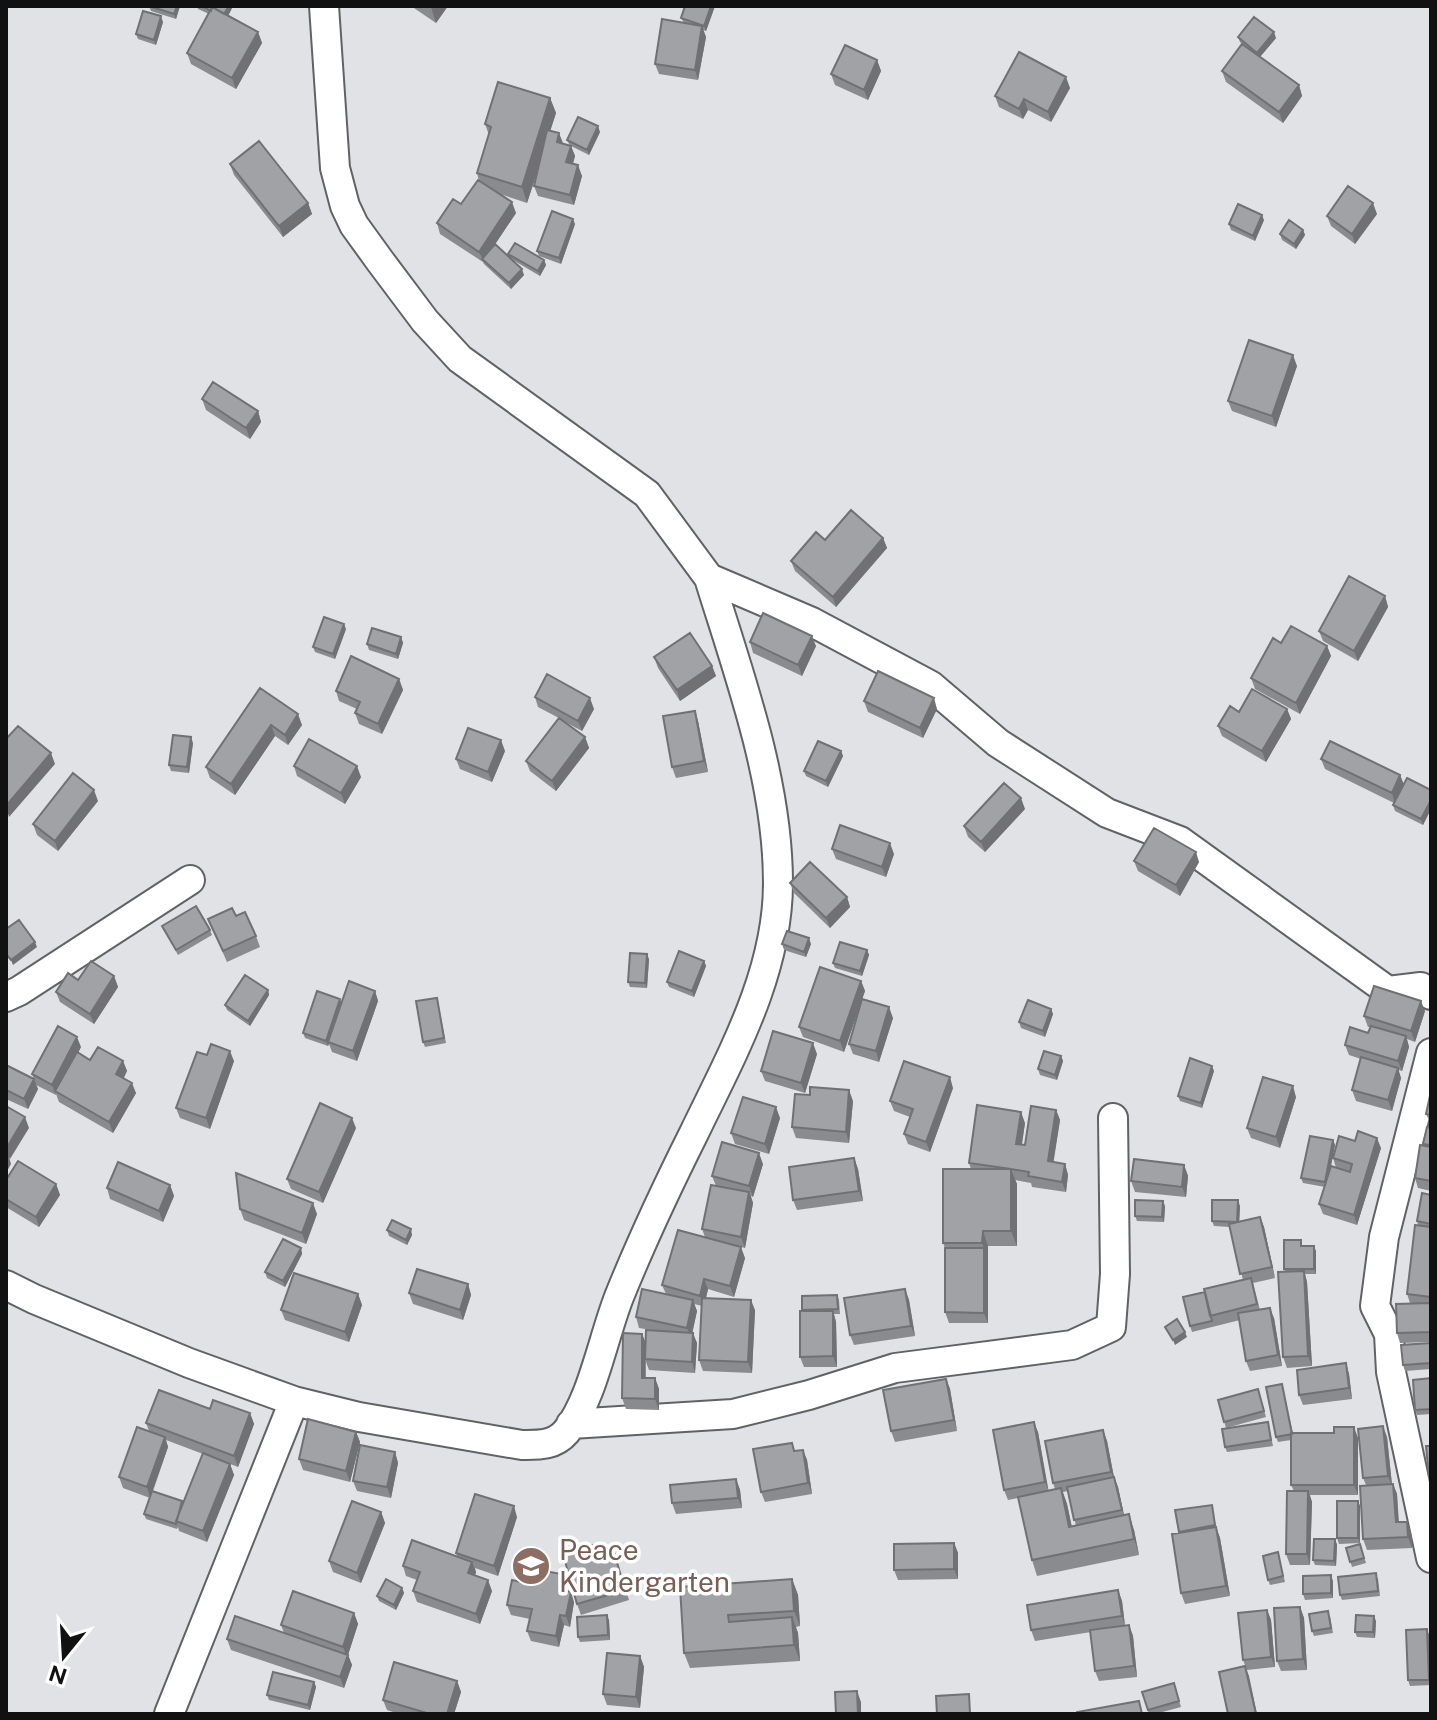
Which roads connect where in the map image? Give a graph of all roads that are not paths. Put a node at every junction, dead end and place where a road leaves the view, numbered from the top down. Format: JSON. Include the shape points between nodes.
{"nodes":[{"id":1,"x":324,"y":6,"type":"edge"},
{"id":2,"x":709,"y":578,"type":"junction"},
{"id":3,"x":190,"y":880,"type":"dead end"},
{"id":4,"x":1431,"y":995,"type":"edge"},
{"id":5,"x":6,"y":997,"type":"edge"},
{"id":6,"x":1431,"y":1053,"type":"edge"},
{"id":7,"x":1113,"y":1118,"type":"dead end"},
{"id":8,"x":6,"y":1285,"type":"edge"},
{"id":9,"x":294,"y":1401,"type":"junction"},
{"id":10,"x":571,"y":1424,"type":"junction"},
{"id":11,"x":1431,"y":1558,"type":"edge"},
{"id":12,"x":169,"y":1714,"type":"edge"}],
"edges":[{"from":1,"to":2,"type":"street","via":[[335,168],[354,225],[460,359],[647,494]]},
{"from":2,"to":4,"type":"street","via":[[812,622],[930,685],[998,743],[1107,813],[1180,841],[1388,991],[1421,987]]},
{"from":2,"to":10,"type":"street","via":[[751,713],[770,806],[776,916],[758,992],[620,1294]]},
{"from":3,"to":5,"type":"street"},
{"from":6,"to":11,"type":"street","via":[[1384,1237],[1375,1306],[1389,1334],[1391,1372]]},
{"from":7,"to":10,"type":"street","via":[[1111,1327],[1072,1345],[895,1368],[733,1414]]},
{"from":8,"to":9,"type":"street"},
{"from":9,"to":10,"type":"street","via":[[522,1445],[545,1445],[564,1435]]},
{"from":9,"to":12,"type":"street"}]}
